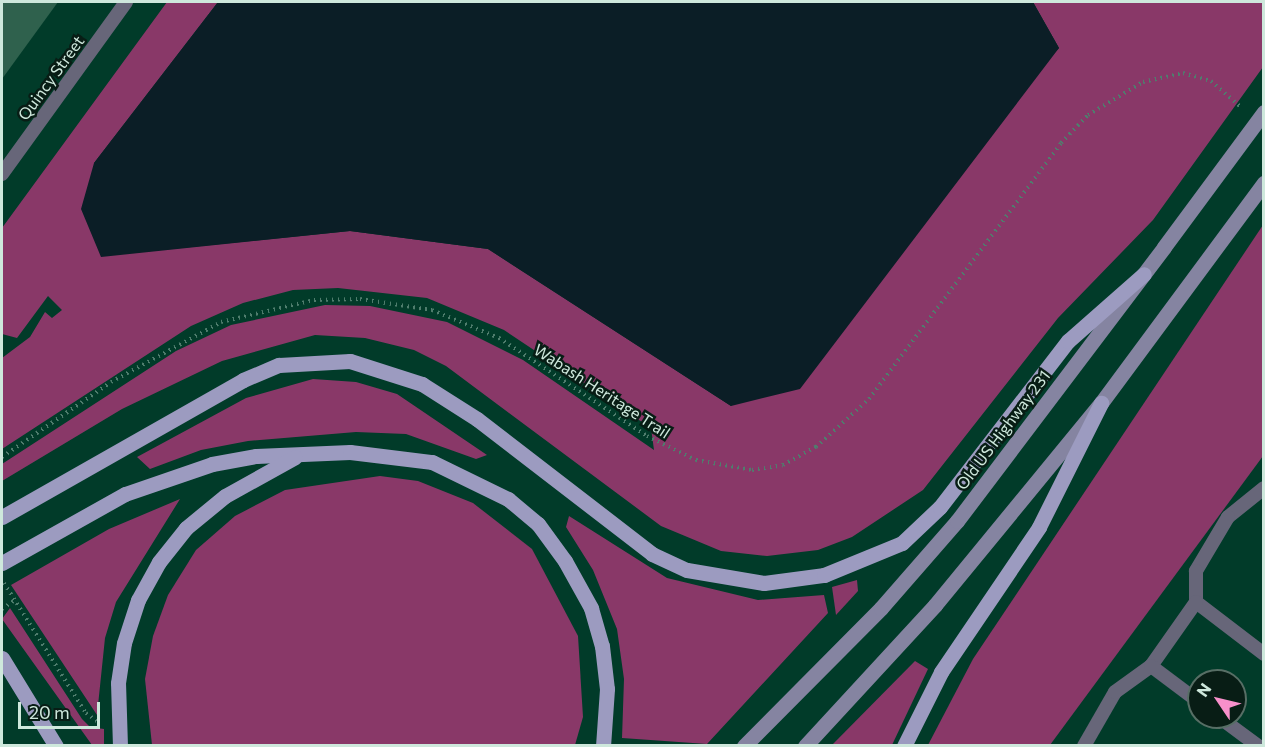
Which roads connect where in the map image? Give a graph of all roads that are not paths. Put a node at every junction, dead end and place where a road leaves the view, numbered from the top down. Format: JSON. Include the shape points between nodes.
{"nodes":[{"id":1,"x":126,"y":2,"type":"edge"},
{"id":2,"x":1263,"y":112,"type":"edge"},
{"id":3,"x":2,"y":174,"type":"edge"},
{"id":4,"x":1263,"y":183,"type":"edge"},
{"id":5,"x":1144,"y":274,"type":"junction"},
{"id":6,"x":1101,"y":404,"type":"junction"},
{"id":7,"x":298,"y":456,"type":"junction"},
{"id":8,"x":1263,"y":488,"type":"edge"},
{"id":9,"x":2,"y":517,"type":"edge"},
{"id":10,"x":2,"y":563,"type":"edge"},
{"id":11,"x":1196,"y":602,"type":"junction"},
{"id":12,"x":1263,"y":654,"type":"edge"},
{"id":13,"x":2,"y":658,"type":"edge"},
{"id":14,"x":1151,"y":666,"type":"junction"},
{"id":15,"x":1187,"y":693,"type":"edge"},
{"id":16,"x":1235,"y":729,"type":"edge"},
{"id":17,"x":57,"y":746,"type":"edge"},
{"id":18,"x":120,"y":746,"type":"edge"},
{"id":19,"x":603,"y":746,"type":"edge"},
{"id":20,"x":744,"y":746,"type":"edge"},
{"id":21,"x":805,"y":746,"type":"edge"},
{"id":22,"x":904,"y":746,"type":"edge"},
{"id":23,"x":1084,"y":746,"type":"edge"},
{"id":24,"x":1258,"y":746,"type":"edge"}],
"edges":[{"from":1,"to":3,"type":"lane","name":"Quincy Street"},
{"from":2,"to":5,"type":"main road","name":"Old US Highway 231","bridge":true},
{"from":4,"to":6,"type":"main road"},
{"from":5,"to":9,"type":"main road","via":[[1068,341],[925,522],[902,543],[824,575],[764,583],[687,570],[652,554],[477,419],[422,384],[350,361],[279,365],[243,380]]},
{"from":5,"to":20,"type":"main road","name":"Old US Highway 231","via":[[949,530],[819,674]]},
{"from":6,"to":21,"type":"main road","via":[[935,605]]},
{"from":6,"to":22,"type":"main road","via":[[1039,527],[941,672]]},
{"from":7,"to":10,"type":"main road","via":[[256,456],[168,477],[71,521]]},
{"from":7,"to":18,"type":"main road","via":[[225,496],[186,528],[159,562],[138,600],[124,643],[118,683]]},
{"from":7,"to":19,"type":"main road","via":[[397,454],[432,462],[508,499],[538,524],[591,608],[602,646],[607,689]]},
{"from":8,"to":11,"type":"lane","via":[[1228,517],[1196,572]]},
{"from":11,"to":12,"type":"lane"},
{"from":11,"to":14,"type":"lane"},
{"from":13,"to":17,"type":"main road"},
{"from":14,"to":15,"type":"lane"},
{"from":14,"to":23,"type":"lane","via":[[1115,692]]},
{"from":16,"to":24,"type":"lane"}]}
